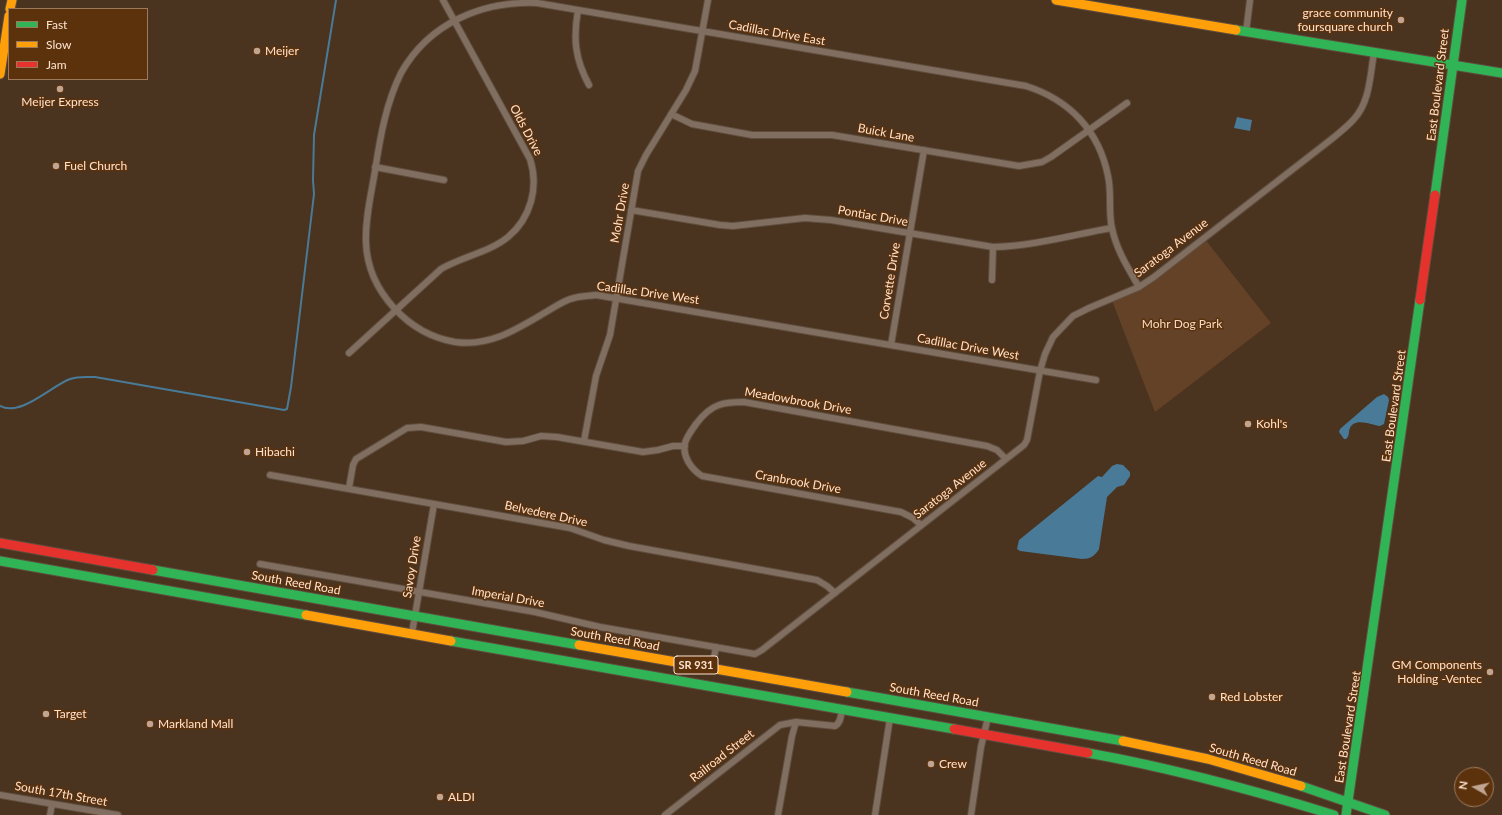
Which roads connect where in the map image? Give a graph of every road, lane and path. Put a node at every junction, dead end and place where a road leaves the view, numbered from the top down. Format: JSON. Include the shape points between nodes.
{"nodes":[{"id":1,"x":443,"y":0,"type":"edge"},
{"id":2,"x":708,"y":0,"type":"edge"},
{"id":3,"x":1056,"y":0,"type":"edge"},
{"id":4,"x":1250,"y":0,"type":"edge"},
{"id":5,"x":1462,"y":0,"type":"edge"},
{"id":6,"x":578,"y":10,"type":"junction"},
{"id":7,"x":454,"y":20,"type":"junction"},
{"id":8,"x":8,"y":22,"type":"edge"},
{"id":9,"x":703,"y":32,"type":"junction"},
{"id":10,"x":1246,"y":32,"type":"junction"},
{"id":11,"x":1374,"y":53,"type":"junction"},
{"id":12,"x":1452,"y":64,"type":"junction"},
{"id":13,"x":1502,"y":73,"type":"edge"},
{"id":14,"x":0,"y":74,"type":"edge"},
{"id":15,"x":589,"y":85,"type":"dead end"},
{"id":16,"x":1127,"y":103,"type":"dead end"},
{"id":17,"x":671,"y":114,"type":"junction"},
{"id":18,"x":1089,"y":130,"type":"junction"},
{"id":19,"x":924,"y":150,"type":"junction"},
{"id":20,"x":375,"y":167,"type":"junction"},
{"id":21,"x":444,"y":180,"type":"dead end"},
{"id":22,"x":631,"y":210,"type":"junction"},
{"id":23,"x":1111,"y":228,"type":"junction"},
{"id":24,"x":910,"y":233,"type":"junction"},
{"id":25,"x":993,"y":247,"type":"junction"},
{"id":26,"x":992,"y":280,"type":"dead end"},
{"id":27,"x":1139,"y":287,"type":"junction"},
{"id":28,"x":616,"y":298,"type":"junction"},
{"id":29,"x":396,"y":311,"type":"junction"},
{"id":30,"x":891,"y":345,"type":"junction"},
{"id":31,"x":349,"y":353,"type":"dead end"},
{"id":32,"x":1040,"y":371,"type":"junction"},
{"id":33,"x":1096,"y":380,"type":"dead end"},
{"id":34,"x":584,"y":442,"type":"junction"},
{"id":35,"x":685,"y":446,"type":"junction"},
{"id":36,"x":1006,"y":459,"type":"junction"},
{"id":37,"x":270,"y":475,"type":"dead end"},
{"id":38,"x":349,"y":488,"type":"junction"},
{"id":39,"x":434,"y":504,"type":"junction"},
{"id":40,"x":921,"y":525,"type":"junction"},
{"id":41,"x":0,"y":543,"type":"edge"},
{"id":42,"x":0,"y":561,"type":"edge"},
{"id":43,"x":260,"y":564,"type":"dead end"},
{"id":44,"x":420,"y":592,"type":"junction"},
{"id":45,"x":835,"y":593,"type":"junction"},
{"id":46,"x":416,"y":616,"type":"junction"},
{"id":47,"x":412,"y":633,"type":"junction"},
{"id":48,"x":716,"y":647,"type":"junction"},
{"id":49,"x":752,"y":653,"type":"joint"},
{"id":50,"x":712,"y":668,"type":"junction"},
{"id":51,"x":842,"y":709,"type":"junction"},
{"id":52,"x":988,"y":717,"type":"junction"},
{"id":53,"x":890,"y":718,"type":"junction"},
{"id":54,"x":796,"y":722,"type":"junction"},
{"id":55,"x":984,"y":734,"type":"junction"},
{"id":56,"x":0,"y":795,"type":"edge"},
{"id":57,"x":1348,"y":801,"type":"junction"},
{"id":58,"x":52,"y":804,"type":"junction"},
{"id":59,"x":50,"y":815,"type":"edge"},
{"id":60,"x":118,"y":815,"type":"edge"},
{"id":61,"x":665,"y":815,"type":"edge"},
{"id":62,"x":778,"y":815,"type":"edge"},
{"id":63,"x":875,"y":815,"type":"edge"},
{"id":64,"x":972,"y":815,"type":"edge"},
{"id":65,"x":1334,"y":815,"type":"edge"},
{"id":66,"x":1346,"y":815,"type":"edge"},
{"id":67,"x":1385,"y":815,"type":"edge"}],
"edges":[{"from":1,"to":7,"type":"street","name":"Olds Drive"},
{"from":2,"to":9,"type":"street","name":"Mohr Drive"},
{"from":3,"to":10,"type":"main road"},
{"from":4,"to":10,"type":"street"},
{"from":5,"to":12,"type":"main road","name":"East Boulevard Street"},
{"from":6,"to":7,"type":"street","name":"Cadillac Drive East","via":[[537,3],[517,3],[491,6]]},
{"from":6,"to":9,"type":"street","name":"Cadillac Drive East"},
{"from":6,"to":15,"type":"street","via":[[576,52]]},
{"from":7,"to":20,"type":"street","name":"Cadillac Drive East","via":[[416,52],[401,74],[391,96]]},
{"from":7,"to":29,"type":"street","name":"Olds Drive","via":[[530,159],[534,181],[532,202],[519,227],[507,238],[441,269]]},
{"from":8,"to":14,"type":"main road"},
{"from":9,"to":17,"type":"street","name":"Mohr Drive","via":[[695,71]]},
{"from":9,"to":18,"type":"street","name":"Cadillac Drive East","via":[[1026,86],[1055,98],[1074,112]]},
{"from":10,"to":11,"type":"main road"},
{"from":11,"to":12,"type":"main road"},
{"from":11,"to":27,"type":"street","name":"Saratoga Avenue","via":[[1366,99],[1354,119],[1333,138]]},
{"from":12,"to":13,"type":"main road"},
{"from":12,"to":57,"type":"main road","name":"East Boulevard Street","via":[[1438,183]]},
{"from":16,"to":18,"type":"street","name":"Buick Lane"},
{"from":17,"to":19,"type":"street","name":"Buick Lane","via":[[692,124],[752,134],[832,135]]},
{"from":17,"to":22,"type":"street","name":"Mohr Drive","via":[[638,171]]},
{"from":18,"to":19,"type":"street","name":"Buick Lane","via":[[1051,157],[1029,165],[1004,164]]},
{"from":18,"to":23,"type":"street","name":"Cadillac Drive East","via":[[1109,177]]},
{"from":19,"to":24,"type":"street","name":"Corvette Drive"},
{"from":20,"to":21,"type":"street"},
{"from":20,"to":29,"type":"street","name":"Cadillac Drive West","via":[[367,223],[368,254],[381,290]]},
{"from":22,"to":24,"type":"street","name":"Pontiac Drive","via":[[720,225],[733,226],[805,218]]},
{"from":22,"to":28,"type":"street","name":"Mohr Drive"},
{"from":23,"to":25,"type":"street","name":"Pontiac Drive","via":[[1031,243]]},
{"from":23,"to":27,"type":"street","name":"Cadillac Drive East","via":[[1120,253]]},
{"from":24,"to":25,"type":"street","name":"Pontiac Drive"},
{"from":24,"to":30,"type":"street","name":"Corvette Drive"},
{"from":25,"to":26,"type":"street"},
{"from":27,"to":32,"type":"street","name":"Saratoga Avenue","via":[[1073,316],[1053,337]]},
{"from":28,"to":29,"type":"street","name":"Cadillac Drive West","via":[[596,295],[574,298],[509,334],[491,340],[472,342],[454,342],[430,335],[413,326]]},
{"from":28,"to":30,"type":"street","name":"Cadillac Drive West"},
{"from":28,"to":34,"type":"street","name":"Mohr Drive","via":[[610,335],[596,376]]},
{"from":29,"to":31,"type":"street","name":"Olds Drive"},
{"from":30,"to":32,"type":"street","name":"Cadillac Drive West"},
{"from":32,"to":33,"type":"street","name":"Cadillac Drive West"},
{"from":32,"to":36,"type":"street","name":"Saratoga Avenue","via":[[1027,440]]},
{"from":34,"to":35,"type":"street","via":[[643,452]]},
{"from":34,"to":38,"type":"street","via":[[541,436],[506,442],[407,428],[356,459],[352,465]]},
{"from":35,"to":36,"type":"street","name":"Meadowbrook Drive","via":[[688,435],[702,416],[710,410],[730,402],[744,402],[987,446],[997,450]]},
{"from":35,"to":40,"type":"street","name":"Cranbrook Drive","via":[[684,451],[690,465],[702,476],[902,512]]},
{"from":36,"to":40,"type":"street","name":"Saratoga Avenue"},
{"from":37,"to":38,"type":"street","name":"Belvedere Drive"},
{"from":38,"to":39,"type":"street","name":"Belvedere Drive"},
{"from":39,"to":44,"type":"street","name":"Savoy Drive"},
{"from":39,"to":45,"type":"street","name":"Belvedere Drive","via":[[547,524],[629,546],[816,580]]},
{"from":40,"to":45,"type":"street","name":"Saratoga Avenue"},
{"from":41,"to":46,"type":"main road","name":"South Reed Road","number":"SR 931"},
{"from":42,"to":47,"type":"main road","number":"SR 931"},
{"from":43,"to":44,"type":"street","name":"Imperial Drive"},
{"from":44,"to":46,"type":"street","name":"Savoy Drive"},
{"from":44,"to":48,"type":"street","name":"Imperial Drive"},
{"from":45,"to":49,"type":"street","name":"Saratoga Avenue","via":[[762,650]]},
{"from":46,"to":47,"type":"street","name":"Savoy Drive"},
{"from":46,"to":50,"type":"main road","name":"South Reed Road","number":"SR 931"},
{"from":47,"to":51,"type":"main road","number":"SR 931"},
{"from":48,"to":49,"type":"street","name":"Imperial Drive"},
{"from":48,"to":50,"type":"street"},
{"from":50,"to":52,"type":"main road","name":"South Reed Road","number":"SR 931"},
{"from":51,"to":53,"type":"main road","number":"SR 931"},
{"from":51,"to":54,"type":"street","via":[[840,720],[835,726]]},
{"from":52,"to":55,"type":"street"},
{"from":52,"to":57,"type":"main road","name":"South Reed Road","number":"SR 931","via":[[1207,759]]},
{"from":53,"to":55,"type":"main road","number":"SR 931"},
{"from":53,"to":63,"type":"street"},
{"from":54,"to":61,"type":"street","name":"Railroad Street","via":[[780,725]]},
{"from":54,"to":62,"type":"street"},
{"from":55,"to":64,"type":"street"},
{"from":55,"to":65,"type":"main road","number":"SR 931","via":[[1188,773]]},
{"from":56,"to":58,"type":"street","name":"South 17th Street"},
{"from":57,"to":66,"type":"main road","name":"East Boulevard Street"},
{"from":57,"to":67,"type":"main road","name":"South Reed Road","number":"SR 931"},
{"from":58,"to":59,"type":"street"},
{"from":58,"to":60,"type":"street","name":"South 17th Street"}]}
